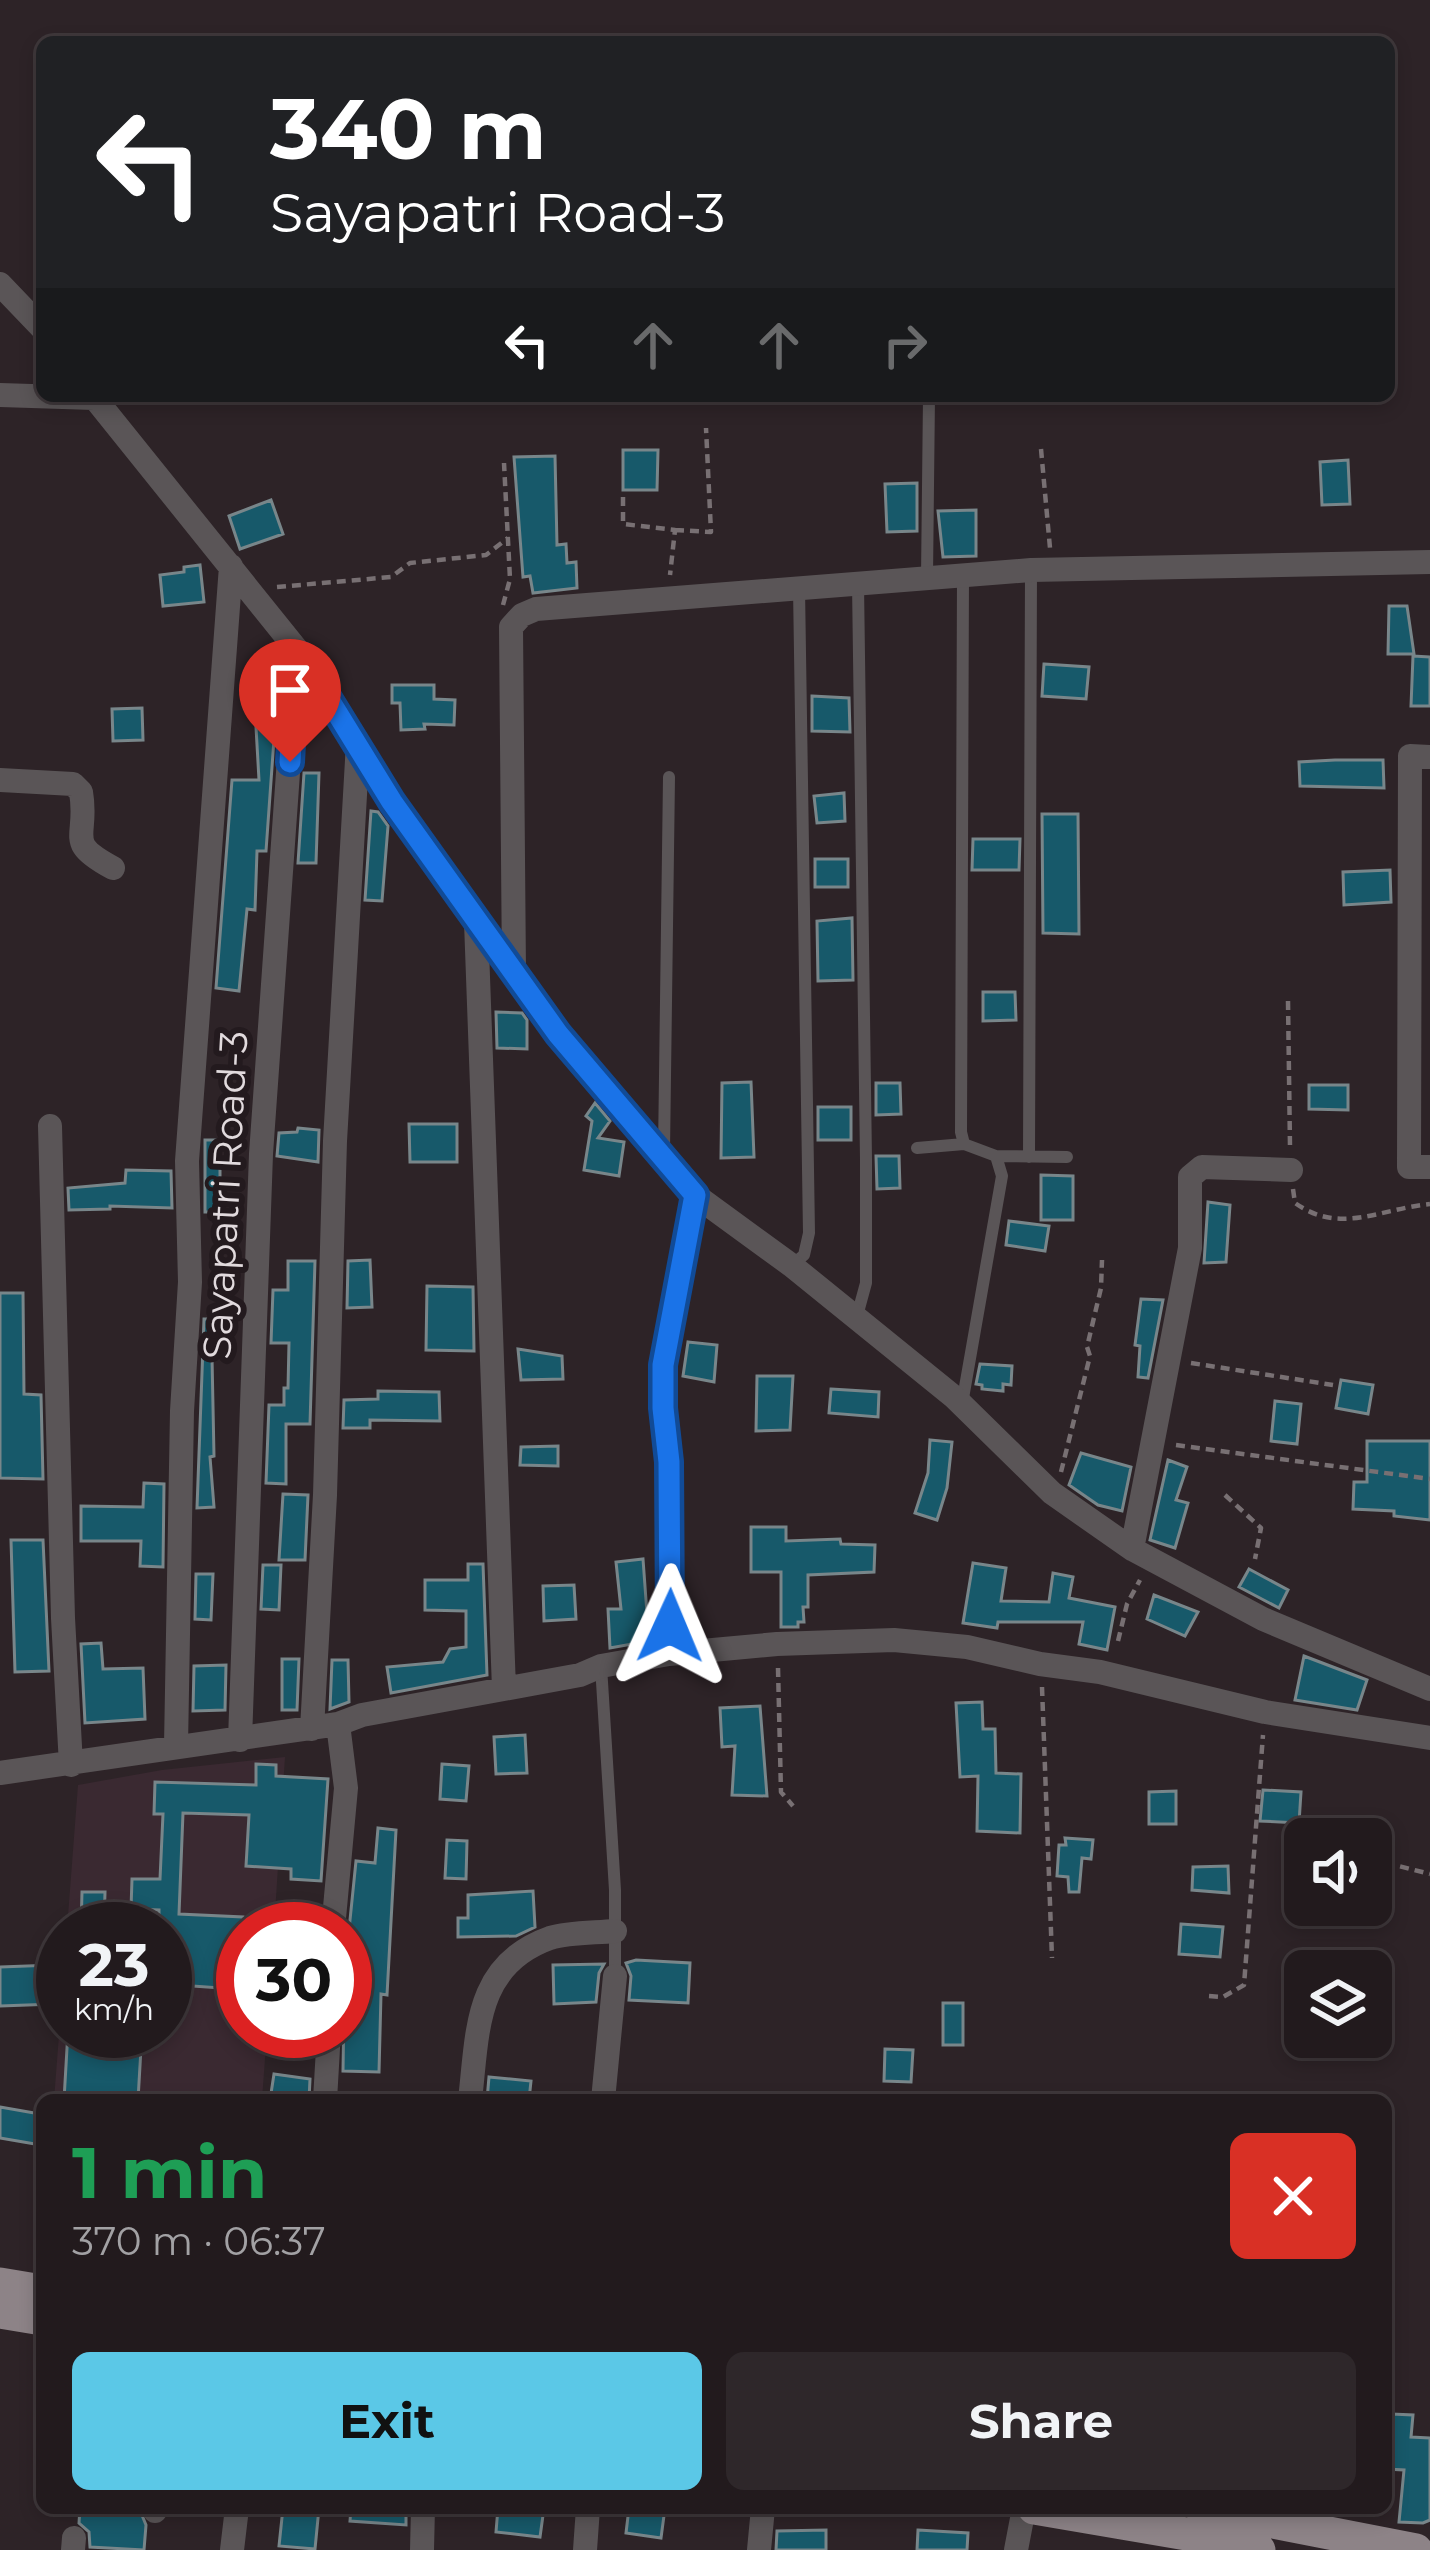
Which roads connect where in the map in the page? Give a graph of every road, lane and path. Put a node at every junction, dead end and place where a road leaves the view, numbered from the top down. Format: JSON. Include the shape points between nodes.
{"nodes":[{"id":1,"x":0,"y":284,"type":"edge"},
{"id":2,"x":36,"y":322,"type":"edge"},
{"id":3,"x":0,"y":395,"type":"edge"},
{"id":4,"x":36,"y":396,"type":"edge"},
{"id":5,"x":97,"y":402,"type":"edge"},
{"id":6,"x":929,"y":402,"type":"edge"},
{"id":7,"x":706,"y":428,"type":"dead end"},
{"id":8,"x":1041,"y":448,"type":"dead end"},
{"id":9,"x":505,"y":463,"type":"dead end"},
{"id":10,"x":623,"y":497,"type":"dead end"},
{"id":11,"x":675,"y":530,"type":"junction"},
{"id":12,"x":508,"y":538,"type":"junction"},
{"id":13,"x":1430,"y":562,"type":"edge"},
{"id":14,"x":231,"y":566,"type":"junction"},
{"id":15,"x":1041,"y":571,"type":"junction"},
{"id":16,"x":963,"y":575,"type":"junction"},
{"id":17,"x":927,"y":578,"type":"junction"},
{"id":18,"x":858,"y":584,"type":"junction"},
{"id":19,"x":799,"y":588,"type":"junction"},
{"id":20,"x":247,"y":589,"type":"junction"},
{"id":21,"x":667,"y":598,"type":"junction"},
{"id":22,"x":511,"y":627,"type":"junction"},
{"id":23,"x":302,"y":656,"type":"junction"},
{"id":24,"x":358,"y":743,"type":"junction"},
{"id":25,"x":1430,"y":757,"type":"edge"},
{"id":26,"x":669,"y":777,"type":"dead end"},
{"id":27,"x":0,"y":780,"type":"edge"},
{"id":28,"x":113,"y":868,"type":"dead end"},
{"id":29,"x":476,"y":922,"type":"junction"},
{"id":30,"x":514,"y":973,"type":"junction"},
{"id":31,"x":1288,"y":1001,"type":"dead end"},
{"id":32,"x":50,"y":1126,"type":"dead end"},
{"id":33,"x":964,"y":1144,"type":"junction"},
{"id":34,"x":916,"y":1148,"type":"dead end"},
{"id":35,"x":996,"y":1156,"type":"junction"},
{"id":36,"x":1029,"y":1156,"type":"junction"},
{"id":37,"x":1067,"y":1157,"type":"dead end"},
{"id":38,"x":664,"y":1158,"type":"junction"},
{"id":39,"x":1430,"y":1167,"type":"edge"},
{"id":40,"x":1291,"y":1170,"type":"junction"},
{"id":41,"x":695,"y":1195,"type":"junction"},
{"id":42,"x":1430,"y":1204,"type":"edge"},
{"id":43,"x":1102,"y":1260,"type":"dead end"},
{"id":44,"x":791,"y":1265,"type":"junction"},
{"id":45,"x":856,"y":1317,"type":"junction"},
{"id":46,"x":1169,"y":1356,"type":"junction"},
{"id":47,"x":1333,"y":1384,"type":"dead end"},
{"id":48,"x":962,"y":1406,"type":"junction"},
{"id":49,"x":1152,"y":1442,"type":"junction"},
{"id":50,"x":1430,"y":1479,"type":"edge"},
{"id":51,"x":1052,"y":1493,"type":"junction"},
{"id":52,"x":1225,"y":1495,"type":"dead end"},
{"id":53,"x":1142,"y":1554,"type":"junction"},
{"id":54,"x":1255,"y":1559,"type":"dead end"},
{"id":55,"x":1118,"y":1641,"type":"dead end"},
{"id":56,"x":777,"y":1644,"type":"junction"},
{"id":57,"x":669,"y":1654,"type":"junction"},
{"id":58,"x":1040,"y":1664,"type":"junction"},
{"id":59,"x":601,"y":1666,"type":"junction"},
{"id":60,"x":1429,"y":1682,"type":"edge"},
{"id":61,"x":504,"y":1689,"type":"junction"},
{"id":62,"x":1265,"y":1712,"type":"junction"},
{"id":63,"x":338,"y":1724,"type":"junction"},
{"id":64,"x":312,"y":1729,"type":"junction"},
{"id":65,"x":1430,"y":1738,"type":"edge"},
{"id":66,"x":239,"y":1739,"type":"junction"},
{"id":67,"x":176,"y":1746,"type":"junction"},
{"id":68,"x":71,"y":1765,"type":"junction"},
{"id":69,"x":0,"y":1773,"type":"edge"},
{"id":70,"x":793,"y":1806,"type":"dead end"},
{"id":71,"x":1392,"y":1864,"type":"edge"},
{"id":72,"x":1430,"y":1874,"type":"edge"},
{"id":73,"x":335,"y":1902,"type":"edge"},
{"id":74,"x":615,"y":1931,"type":"junction"},
{"id":75,"x":1052,"y":1958,"type":"dead end"},
{"id":76,"x":615,"y":1976,"type":"joint"},
{"id":77,"x":1209,"y":1996,"type":"dead end"},
{"id":78,"x":327,"y":2058,"type":"edge"},
{"id":79,"x":325,"y":2094,"type":"edge"},
{"id":80,"x":471,"y":2094,"type":"edge"},
{"id":81,"x":604,"y":2094,"type":"edge"},
{"id":82,"x":0,"y":2284,"type":"edge"},
{"id":83,"x":36,"y":2290,"type":"edge"},
{"id":84,"x":0,"y":2312,"type":"edge"},
{"id":85,"x":36,"y":2318,"type":"edge"},
{"id":86,"x":236,"y":2514,"type":"edge"},
{"id":87,"x":423,"y":2514,"type":"edge"},
{"id":88,"x":588,"y":2514,"type":"edge"},
{"id":89,"x":763,"y":2514,"type":"edge"},
{"id":90,"x":1023,"y":2514,"type":"edge"},
{"id":91,"x":1069,"y":2514,"type":"edge"},
{"id":92,"x":1221,"y":2514,"type":"edge"},
{"id":93,"x":1305,"y":2539,"type":"edge"},
{"id":94,"x":232,"y":2550,"type":"edge"},
{"id":95,"x":422,"y":2550,"type":"edge"},
{"id":96,"x":585,"y":2550,"type":"edge"},
{"id":97,"x":759,"y":2550,"type":"edge"},
{"id":98,"x":1016,"y":2550,"type":"edge"},
{"id":99,"x":1259,"y":2550,"type":"edge"},
{"id":100,"x":1416,"y":2550,"type":"edge"}],
"edges":[{"from":1,"to":2,"type":"street"},
{"from":3,"to":4,"type":"street"},
{"from":5,"to":14,"type":"street"},
{"from":6,"to":17,"type":"lane"},
{"from":7,"to":11,"type":"path","via":[[711,532]]},
{"from":8,"to":15,"type":"path"},
{"from":9,"to":12,"type":"path"},
{"from":10,"to":11,"type":"path","via":[[623,524]]},
{"from":11,"to":21,"type":"path"},
{"from":12,"to":20,"type":"path","via":[[486,555],[410,563],[391,577]]},
{"from":12,"to":22,"type":"path","via":[[502,601]]},
{"from":13,"to":15,"type":"street"},
{"from":14,"to":20,"type":"street"},
{"from":14,"to":67,"type":"street","via":[[188,1160]]},
{"from":15,"to":16,"type":"street"},
{"from":15,"to":36,"type":"lane"},
{"from":16,"to":17,"type":"street"},
{"from":16,"to":33,"type":"lane"},
{"from":17,"to":18,"type":"street"},
{"from":18,"to":19,"type":"street"},
{"from":18,"to":45,"type":"lane","via":[[866,1283]]},
{"from":19,"to":21,"type":"street"},
{"from":19,"to":44,"type":"lane","via":[[809,1233],[804,1255]]},
{"from":20,"to":23,"type":"street"},
{"from":21,"to":22,"type":"street","via":[[536,609]]},
{"from":22,"to":30,"type":"street"},
{"from":23,"to":24,"type":"street"},
{"from":23,"to":66,"type":"street","name":"Sayapatri Road-3","via":[[261,1154]]},
{"from":24,"to":29,"type":"street"},
{"from":24,"to":64,"type":"street"},
{"from":25,"to":39,"type":"street","via":[[1410,756],[1409,1167]]},
{"from":26,"to":38,"type":"lane"},
{"from":27,"to":28,"type":"street","via":[[73,784],[81,791],[86,854]]},
{"from":29,"to":30,"type":"street"},
{"from":29,"to":61,"type":"street"},
{"from":30,"to":38,"type":"street"},
{"from":31,"to":40,"type":"path"},
{"from":32,"to":68,"type":"street"},
{"from":33,"to":34,"type":"lane"},
{"from":33,"to":35,"type":"lane"},
{"from":35,"to":36,"type":"lane"},
{"from":35,"to":48,"type":"lane","via":[[1002,1176]]},
{"from":36,"to":37,"type":"lane"},
{"from":38,"to":41,"type":"street"},
{"from":40,"to":42,"type":"path","via":[[1294,1203],[1317,1218]]},
{"from":40,"to":46,"type":"street","via":[[1202,1167],[1190,1177],[1190,1248]]},
{"from":41,"to":44,"type":"street"},
{"from":41,"to":57,"type":"street","via":[[663,1365]]},
{"from":43,"to":51,"type":"path","via":[[1090,1356]]},
{"from":44,"to":45,"type":"street"},
{"from":45,"to":48,"type":"street"},
{"from":46,"to":47,"type":"path"},
{"from":46,"to":49,"type":"street"},
{"from":48,"to":51,"type":"street"},
{"from":49,"to":50,"type":"path"},
{"from":49,"to":53,"type":"street"},
{"from":51,"to":53,"type":"street"},
{"from":52,"to":54,"type":"path","via":[[1261,1528]]},
{"from":53,"to":55,"type":"path"},
{"from":53,"to":60,"type":"street","via":[[1263,1618]]},
{"from":56,"to":57,"type":"street"},
{"from":56,"to":58,"type":"street","via":[[895,1640]]},
{"from":56,"to":70,"type":"path","via":[[781,1792]]},
{"from":57,"to":59,"type":"street"},
{"from":58,"to":62,"type":"street"},
{"from":58,"to":75,"type":"path"},
{"from":59,"to":61,"type":"street"},
{"from":59,"to":74,"type":"lane"},
{"from":61,"to":63,"type":"street"},
{"from":62,"to":65,"type":"street"},
{"from":62,"to":77,"type":"path","via":[[1244,1985]]},
{"from":63,"to":64,"type":"street"},
{"from":63,"to":73,"type":"street","via":[[346,1788]]},
{"from":64,"to":66,"type":"street"},
{"from":66,"to":67,"type":"street"},
{"from":67,"to":68,"type":"street"},
{"from":68,"to":69,"type":"street"},
{"from":71,"to":72,"type":"path"},
{"from":74,"to":76,"type":"lane"},
{"from":74,"to":80,"type":"street","via":[[552,1937],[505,1961],[477,2023]]},
{"from":76,"to":81,"type":"street"},
{"from":78,"to":79,"type":"street"},
{"from":82,"to":83,"type":"main road"},
{"from":84,"to":85,"type":"main road"},
{"from":86,"to":94,"type":"street"},
{"from":87,"to":95,"type":"street"},
{"from":88,"to":96,"type":"street"},
{"from":89,"to":97,"type":"street"},
{"from":90,"to":98,"type":"street"},
{"from":91,"to":99,"type":"main road"},
{"from":92,"to":93,"type":"main road"},
{"from":93,"to":100,"type":"main road"}]}
